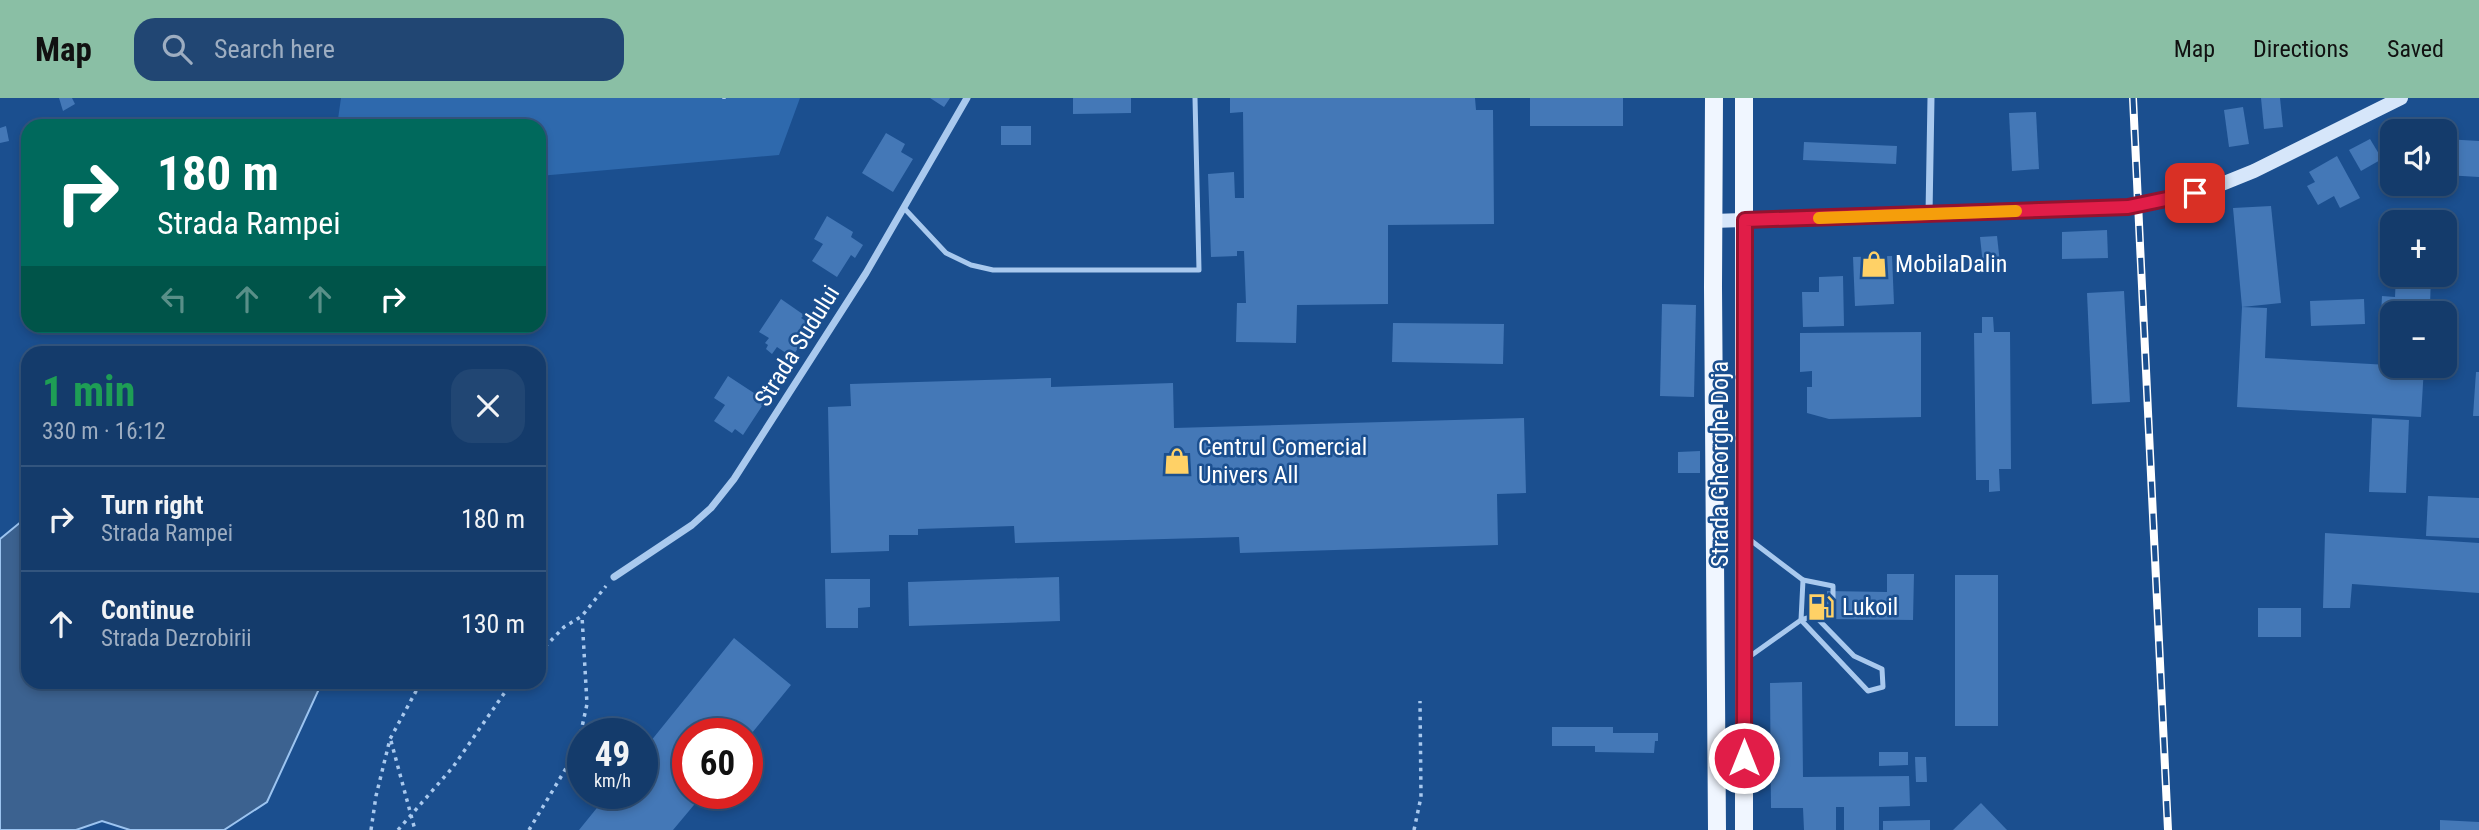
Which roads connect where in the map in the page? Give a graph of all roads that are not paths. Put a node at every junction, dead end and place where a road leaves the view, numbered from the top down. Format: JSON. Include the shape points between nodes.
{"nodes":[{"id":1,"x":968,"y":98,"type":"edge"},
{"id":2,"x":1195,"y":98,"type":"edge"},
{"id":3,"x":1714,"y":98,"type":"edge"},
{"id":4,"x":1744,"y":98,"type":"edge"},
{"id":5,"x":1931,"y":98,"type":"edge"},
{"id":6,"x":2401,"y":98,"type":"edge"},
{"id":7,"x":904,"y":208,"type":"junction"},
{"id":8,"x":1929,"y":214,"type":"junction"},
{"id":9,"x":1713,"y":220,"type":"junction"},
{"id":10,"x":1745,"y":220,"type":"junction"},
{"id":11,"x":1745,"y":535,"type":"junction"},
{"id":12,"x":614,"y":577,"type":"road end"},
{"id":13,"x":1803,"y":580,"type":"junction"},
{"id":14,"x":1815,"y":616,"type":"junction"},
{"id":15,"x":1801,"y":620,"type":"junction"},
{"id":16,"x":1743,"y":661,"type":"junction"},
{"id":17,"x":1717,"y":830,"type":"edge"},
{"id":18,"x":1744,"y":830,"type":"edge"}],
"edges":[{"from":1,"to":7,"type":"street","name":"Strada Sudului"},
{"from":2,"to":7,"type":"lane","via":[[1199,270],[993,270],[946,253]]},
{"from":3,"to":9,"type":"main road","name":"Strada Gheorghe Doja"},
{"from":4,"to":10,"type":"main road","name":"Strada Gheorghe Doja"},
{"from":5,"to":8,"type":"street"},
{"from":6,"to":8,"type":"main road","via":[[2202,192],[2138,205]]},
{"from":7,"to":12,"type":"street","name":"Strada Sudului","via":[[726,489],[691,525]]},
{"from":8,"to":10,"type":"main road"},
{"from":9,"to":10,"type":"main road"},
{"from":9,"to":17,"type":"main road","name":"Strada Gheorghe Doja"},
{"from":10,"to":11,"type":"main road","name":"Strada Gheorghe Doja"},
{"from":11,"to":13,"type":"lane"},
{"from":11,"to":16,"type":"main road","name":"Strada Gheorghe Doja"},
{"from":13,"to":14,"type":"lane","via":[[1833,586],[1833,610]]},
{"from":13,"to":15,"type":"lane"},
{"from":14,"to":15,"type":"lane"},
{"from":14,"to":15,"type":"lane","via":[[1854,656],[1881,669],[1883,687],[1868,691]]},
{"from":15,"to":16,"type":"lane"},
{"from":16,"to":18,"type":"main road","name":"Strada Gheorghe Doja"}]}
